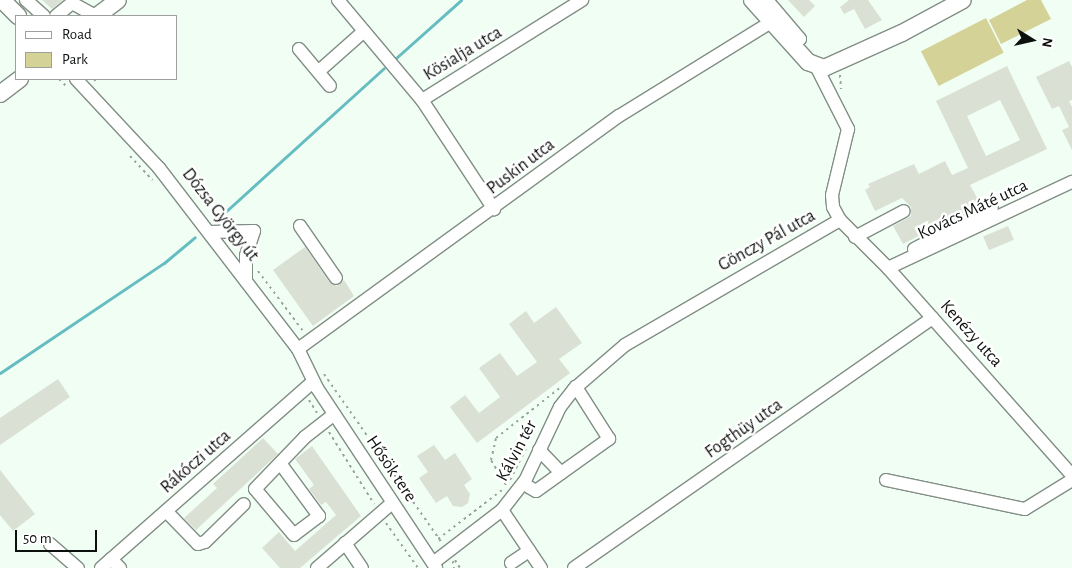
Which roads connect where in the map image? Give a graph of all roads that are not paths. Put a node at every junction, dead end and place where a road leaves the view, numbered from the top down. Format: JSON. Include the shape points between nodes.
{"nodes":[{"id":1,"x":2,"y":0,"type":"edge"},
{"id":2,"x":26,"y":0,"type":"edge"},
{"id":3,"x":118,"y":0,"type":"edge"},
{"id":4,"x":338,"y":0,"type":"edge"},
{"id":5,"x":582,"y":0,"type":"edge"},
{"id":6,"x":963,"y":0,"type":"edge"},
{"id":7,"x":758,"y":1,"type":"edge"},
{"id":8,"x":17,"y":15,"type":"edge"},
{"id":9,"x":43,"y":15,"type":"edge"},
{"id":10,"x":57,"y":15,"type":"edge"},
{"id":11,"x":94,"y":15,"type":"edge"},
{"id":12,"x":97,"y":15,"type":"edge"},
{"id":13,"x":771,"y":22,"type":"junction"},
{"id":14,"x":364,"y":31,"type":"junction"},
{"id":15,"x":792,"y":45,"type":"junction"},
{"id":16,"x":299,"y":49,"type":"dead end"},
{"id":17,"x":816,"y":66,"type":"junction"},
{"id":18,"x":319,"y":71,"type":"junction"},
{"id":19,"x":19,"y":80,"type":"edge"},
{"id":20,"x":77,"y":80,"type":"edge"},
{"id":21,"x":330,"y":86,"type":"dead end"},
{"id":22,"x":0,"y":94,"type":"edge"},
{"id":23,"x":422,"y":100,"type":"junction"},
{"id":24,"x":1072,"y":182,"type":"edge"},
{"id":25,"x":992,"y":208,"type":"dead end"},
{"id":26,"x":494,"y":209,"type":"junction"},
{"id":27,"x":904,"y":211,"type":"dead end"},
{"id":28,"x":840,"y":220,"type":"junction"},
{"id":29,"x":300,"y":226,"type":"dead end"},
{"id":30,"x":210,"y":232,"type":"junction"},
{"id":31,"x":855,"y":237,"type":"junction"},
{"id":32,"x":885,"y":266,"type":"junction"},
{"id":33,"x":336,"y":278,"type":"dead end"},
{"id":34,"x":246,"y":281,"type":"junction"},
{"id":35,"x":934,"y":318,"type":"junction"},
{"id":36,"x":298,"y":349,"type":"junction"},
{"id":37,"x":315,"y":385,"type":"junction"},
{"id":38,"x":575,"y":388,"type":"junction"},
{"id":39,"x":334,"y":414,"type":"junction"},
{"id":40,"x":540,"y":450,"type":"junction"},
{"id":41,"x":280,"y":463,"type":"junction"},
{"id":42,"x":561,"y":474,"type":"junction"},
{"id":43,"x":1072,"y":475,"type":"edge"},
{"id":44,"x":886,"y":480,"type":"dead end"},
{"id":45,"x":1072,"y":480,"type":"edge"},
{"id":46,"x":529,"y":487,"type":"dead end"},
{"id":47,"x":392,"y":503,"type":"junction"},
{"id":48,"x":244,"y":504,"type":"dead end"},
{"id":49,"x":502,"y":510,"type":"junction"},
{"id":50,"x":166,"y":511,"type":"junction"},
{"id":51,"x":345,"y":543,"type":"junction"},
{"id":52,"x":50,"y":544,"type":"dead end"},
{"id":53,"x":529,"y":550,"type":"junction"},
{"id":54,"x":116,"y":563,"type":"edge"},
{"id":55,"x":511,"y":563,"type":"dead end"},
{"id":56,"x":435,"y":566,"type":"edge"},
{"id":57,"x":78,"y":568,"type":"edge"},
{"id":58,"x":101,"y":568,"type":"edge"},
{"id":59,"x":317,"y":568,"type":"edge"},
{"id":60,"x":362,"y":568,"type":"edge"},
{"id":61,"x":541,"y":568,"type":"edge"},
{"id":62,"x":574,"y":568,"type":"edge"}],
"edges":[{"from":1,"to":8,"type":"main road"},
{"from":2,"to":9,"type":"street"},
{"from":3,"to":12,"type":"main road"},
{"from":4,"to":14,"type":"street"},
{"from":5,"to":23,"type":"street","name":"Kösialja utca"},
{"from":6,"to":17,"type":"main road","via":[[834,66]]},
{"from":7,"to":13,"type":"main road"},
{"from":7,"to":15,"type":"street","via":[[800,39]]},
{"from":10,"to":11,"type":"street","via":[[72,3]]},
{"from":13,"to":15,"type":"main road"},
{"from":13,"to":26,"type":"street","name":"Puskin utca","via":[[619,116]]},
{"from":14,"to":18,"type":"street"},
{"from":14,"to":23,"type":"street"},
{"from":15,"to":17,"type":"main road"},
{"from":16,"to":18,"type":"street"},
{"from":17,"to":28,"type":"street","name":"Gönczy Pál utca","via":[[848,129],[832,195],[833,207]]},
{"from":18,"to":21,"type":"street"},
{"from":19,"to":22,"type":"main road"},
{"from":20,"to":30,"type":"street","name":"Dózsa György út","via":[[159,168]]},
{"from":23,"to":26,"type":"street","name":"Kösialja utca"},
{"from":24,"to":32,"type":"street","name":"Kovács Máté utca"},
{"from":25,"to":32,"type":"street"},
{"from":26,"to":36,"type":"street","name":"Puskin utca"},
{"from":27,"to":31,"type":"street"},
{"from":28,"to":31,"type":"street","name":"Kenézy utca"},
{"from":28,"to":38,"type":"street","name":"Gönczy Pál utca","via":[[625,345]]},
{"from":29,"to":33,"type":"street"},
{"from":30,"to":34,"type":"street","name":"Dózsa György út"},
{"from":30,"to":34,"type":"street","via":[[254,231],[246,256]]},
{"from":31,"to":32,"type":"street","name":"Kenézy utca"},
{"from":32,"to":35,"type":"street","name":"Kenézy utca"},
{"from":34,"to":36,"type":"street","name":"Dózsa György út"},
{"from":35,"to":43,"type":"street","name":"Kenézy utca"},
{"from":35,"to":62,"type":"street","name":"Fogthüy utca"},
{"from":36,"to":37,"type":"street","name":"Dózsa György út"},
{"from":37,"to":39,"type":"street","name":"Hősök tere"},
{"from":37,"to":50,"type":"street","name":"Rákóczi utca","via":[[304,390]]},
{"from":38,"to":40,"type":"street","name":"Kálvin tér","via":[[560,406]]},
{"from":38,"to":42,"type":"street","via":[[609,439]]},
{"from":39,"to":41,"type":"street","via":[[322,421]]},
{"from":39,"to":47,"type":"street","name":"Hősök tere"},
{"from":40,"to":42,"type":"street"},
{"from":40,"to":49,"type":"street","name":"Kálvin tér","via":[[525,481]]},
{"from":41,"to":41,"type":"street","via":[[255,489],[294,534],[319,516]]},
{"from":42,"to":46,"type":"street","via":[[536,491]]},
{"from":44,"to":45,"type":"street","via":[[1025,509]]},
{"from":47,"to":51,"type":"street"},
{"from":47,"to":56,"type":"street","name":"Hősök tere"},
{"from":48,"to":50,"type":"street","via":[[198,544]]},
{"from":49,"to":53,"type":"street"},
{"from":49,"to":56,"type":"street","name":"Kálvin tér","via":[[457,544]]},
{"from":50,"to":54,"type":"street","name":"Rákóczi utca"},
{"from":51,"to":59,"type":"street"},
{"from":51,"to":60,"type":"street"},
{"from":52,"to":57,"type":"street"},
{"from":53,"to":55,"type":"street"},
{"from":53,"to":61,"type":"street"},
{"from":54,"to":58,"type":"street","name":"Rákóczi utca"}]}
